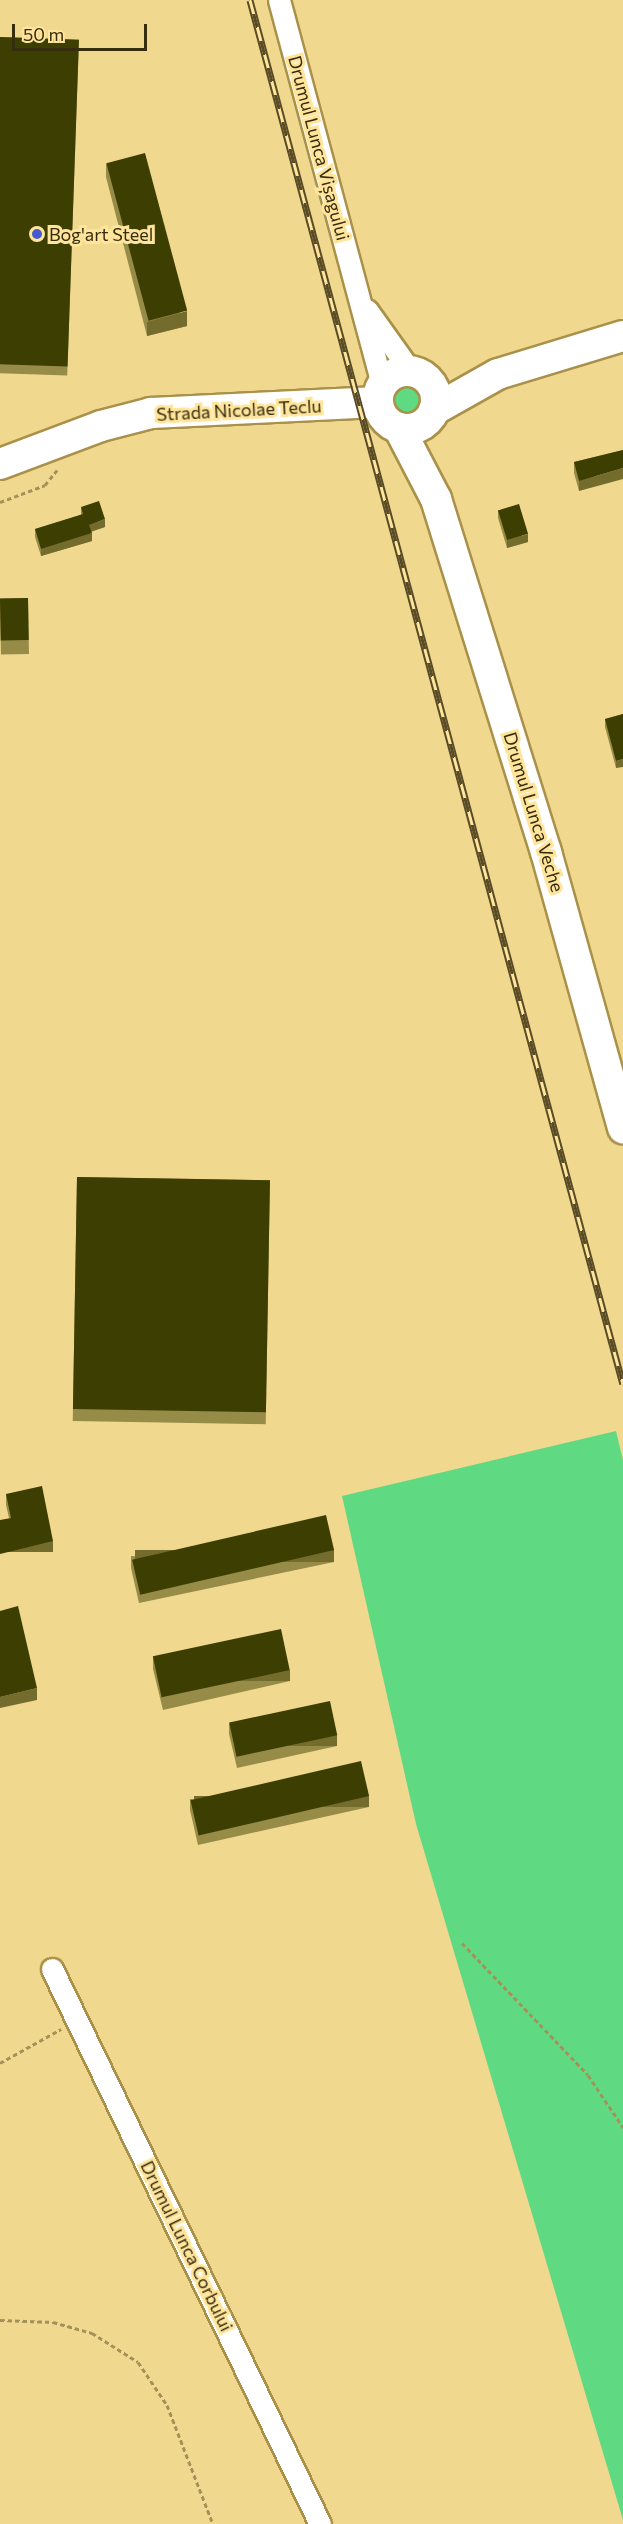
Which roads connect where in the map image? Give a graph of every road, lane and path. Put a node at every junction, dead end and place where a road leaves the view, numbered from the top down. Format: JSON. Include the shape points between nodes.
{"nodes":[{"id":1,"x":279,"y":0,"type":"edge"},
{"id":2,"x":358,"y":297,"type":"junction"},
{"id":3,"x":623,"y":336,"type":"edge"},
{"id":4,"x":498,"y":374,"type":"junction"},
{"id":5,"x":419,"y":375,"type":"junction"},
{"id":6,"x":380,"y":394,"type":"junction"},
{"id":7,"x":432,"y":413,"type":"junction"},
{"id":8,"x":399,"y":428,"type":"junction"},
{"id":9,"x":62,"y":441,"type":"junction"},
{"id":10,"x":0,"y":464,"type":"edge"},
{"id":11,"x":436,"y":499,"type":"junction"},
{"id":12,"x":0,"y":502,"type":"edge"},
{"id":13,"x":623,"y":1128,"type":"edge"},
{"id":14,"x":462,"y":1943,"type":"dead end"},
{"id":15,"x":52,"y":1969,"type":"dead end"},
{"id":16,"x":75,"y":2019,"type":"junction"},
{"id":17,"x":0,"y":2063,"type":"edge"},
{"id":18,"x":623,"y":2127,"type":"edge"},
{"id":19,"x":0,"y":2320,"type":"edge"},
{"id":20,"x":213,"y":2524,"type":"edge"},
{"id":21,"x":320,"y":2524,"type":"edge"}],
"edges":[{"from":1,"to":2,"type":"street","name":"Drumul Lunca Vișagului"},
{"from":2,"to":5,"type":"street","name":"Drumul Lunca Vișagului"},
{"from":2,"to":6,"type":"street","name":"Drumul Lunca Vișagului"},
{"from":3,"to":4,"type":"street","name":"Strada Nicolae Teclu"},
{"from":4,"to":5,"type":"street","name":"Strada Nicolae Teclu"},
{"from":4,"to":7,"type":"street","name":"Strada Nicolae Teclu"},
{"from":5,"to":6,"type":"street","name":"Strada Nicolae Teclu","via":[[395,374]]},
{"from":5,"to":7,"type":"street","via":[[435,393]]},
{"from":6,"to":8,"type":"street","via":[[385,418]]},
{"from":6,"to":9,"type":"street","name":"Strada Nicolae Teclu","via":[[168,411],[119,421]]},
{"from":7,"to":8,"type":"street","name":"Strada Nicolae Teclu","via":[[417,427]]},
{"from":7,"to":11,"type":"street","name":"Drumul Lunca Veche"},
{"from":8,"to":11,"type":"street","name":"Drumul Lunca Veche"},
{"from":9,"to":10,"type":"street","name":"Strada Nicolae Teclu"},
{"from":9,"to":12,"type":"path","via":[[59,469],[53,479]]},
{"from":11,"to":13,"type":"street","name":"Drumul Lunca Veche","via":[[557,890]]},
{"from":14,"to":18,"type":"path","via":[[588,2075]]},
{"from":15,"to":16,"type":"street","name":"Drumul Lunca Corbului"},
{"from":16,"to":17,"type":"path","via":[[25,2052]]},
{"from":16,"to":21,"type":"street","name":"Drumul Lunca Corbului"},
{"from":19,"to":20,"type":"path","via":[[53,2322],[93,2333],[138,2362],[167,2405]]}]}
